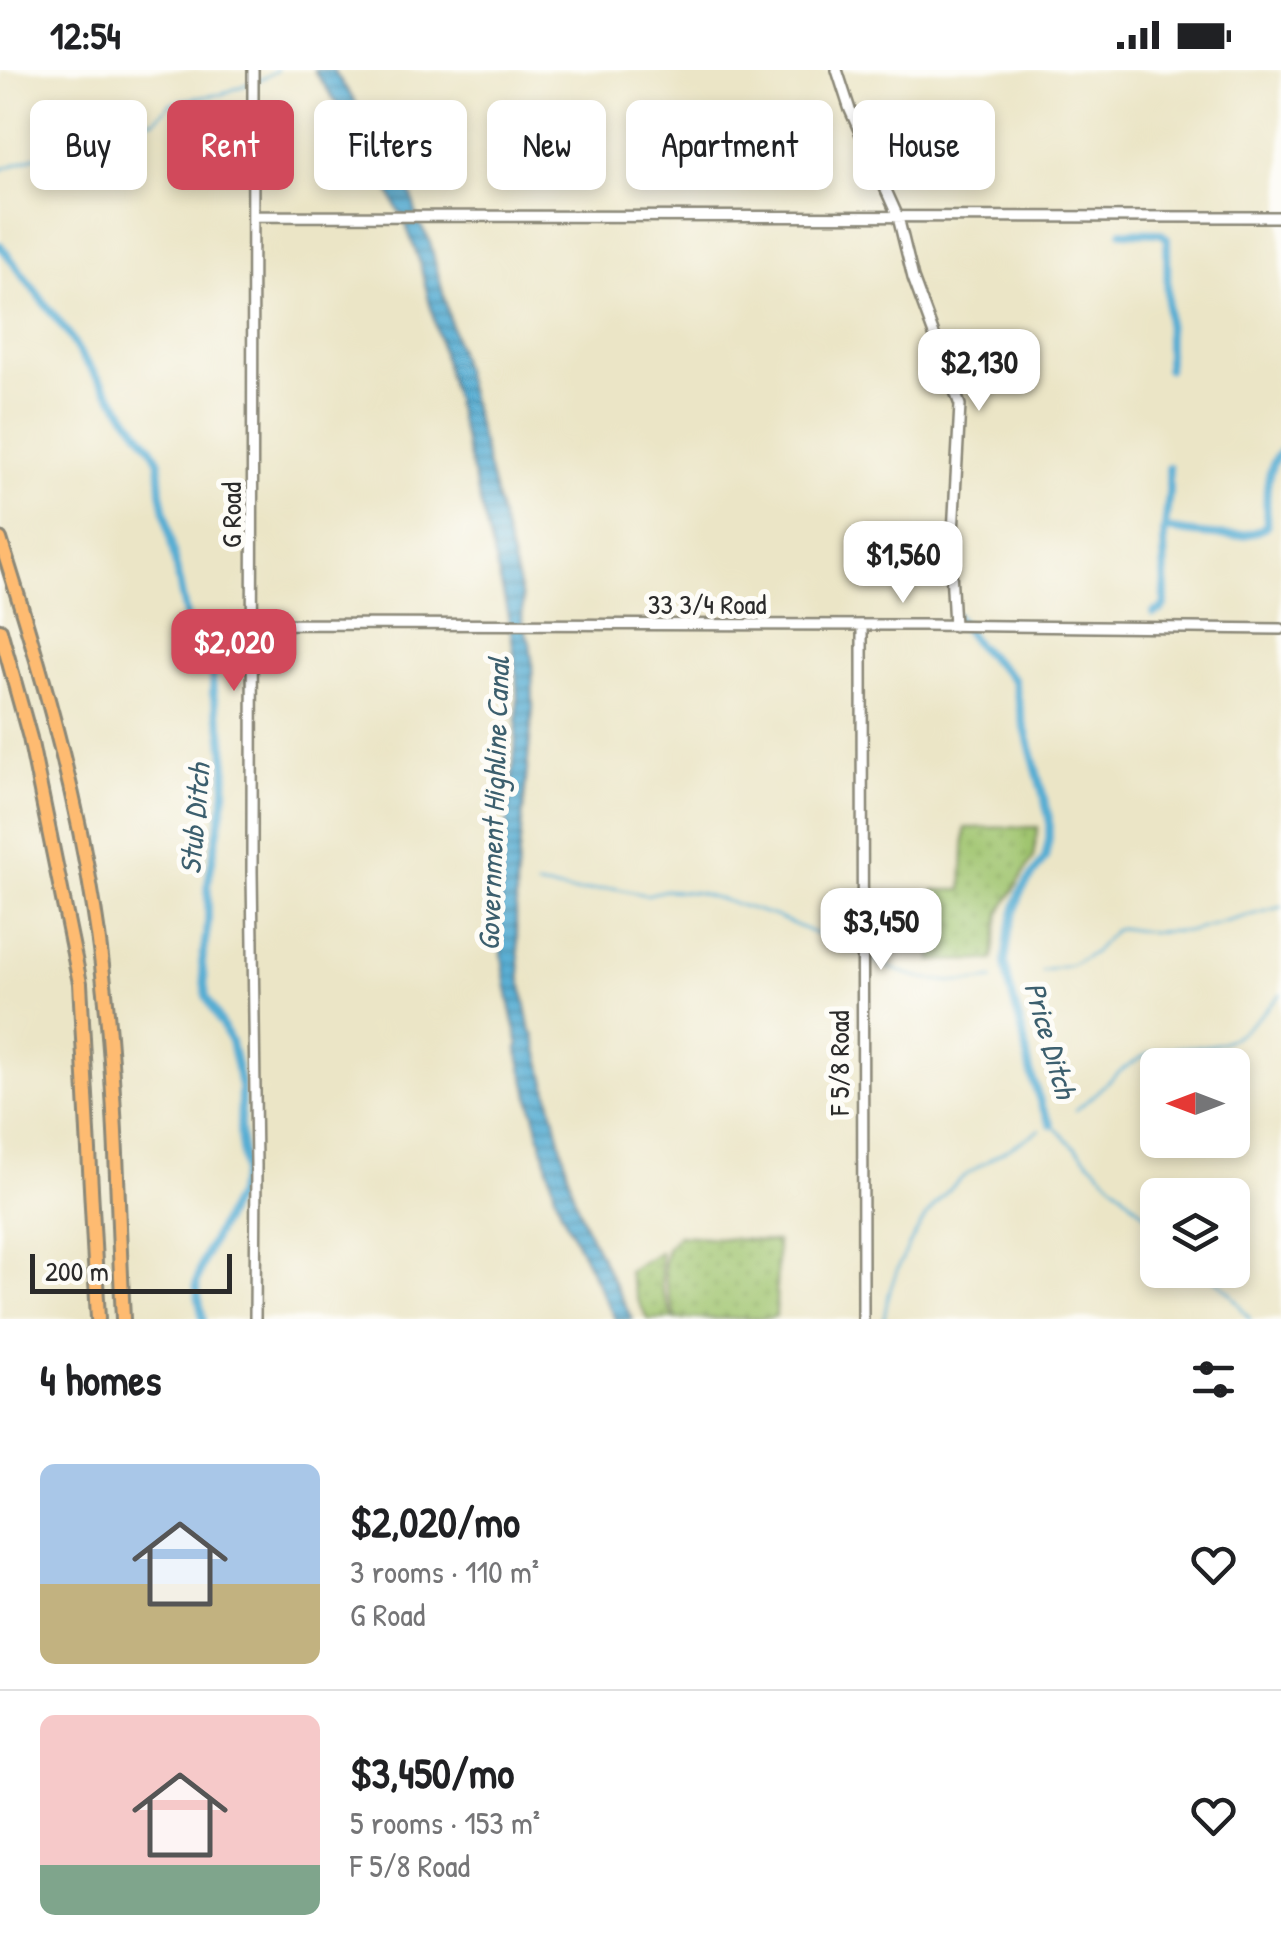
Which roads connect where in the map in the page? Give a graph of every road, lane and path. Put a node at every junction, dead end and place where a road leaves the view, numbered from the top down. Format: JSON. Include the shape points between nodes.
{"nodes":[{"id":1,"x":253,"y":70,"type":"edge"},
{"id":2,"x":837,"y":70,"type":"edge"},
{"id":3,"x":254,"y":216,"type":"junction"},
{"id":4,"x":898,"y":217,"type":"junction"},
{"id":5,"x":1281,"y":217,"type":"edge"},
{"id":6,"x":0,"y":539,"type":"edge"},
{"id":7,"x":254,"y":624,"type":"junction"},
{"id":8,"x":862,"y":626,"type":"junction"},
{"id":9,"x":954,"y":626,"type":"junction"},
{"id":10,"x":1281,"y":629,"type":"edge"},
{"id":11,"x":0,"y":630,"type":"edge"},
{"id":12,"x":98,"y":1319,"type":"edge"},
{"id":13,"x":123,"y":1319,"type":"edge"},
{"id":14,"x":255,"y":1319,"type":"edge"},
{"id":15,"x":863,"y":1319,"type":"edge"}],
"edges":[{"from":1,"to":3,"type":"street","name":"G Road"},
{"from":2,"to":4,"type":"street"},
{"from":3,"to":4,"type":"street"},
{"from":3,"to":7,"type":"street","name":"G Road"},
{"from":4,"to":5,"type":"street"},
{"from":4,"to":9,"type":"street","via":[[960,405]]},
{"from":6,"to":13,"type":"highway","via":[[57,728],[95,912],[110,1038]]},
{"from":7,"to":8,"type":"street","name":"33 3/4 Road"},
{"from":7,"to":14,"type":"street","name":"G Road"},
{"from":8,"to":9,"type":"street","name":"33 3/4 Road"},
{"from":8,"to":15,"type":"street","name":"F 5/8 Road"},
{"from":9,"to":10,"type":"street","name":"33 3/4 Road"},
{"from":11,"to":12,"type":"highway","via":[[30,738],[80,983]]}]}
